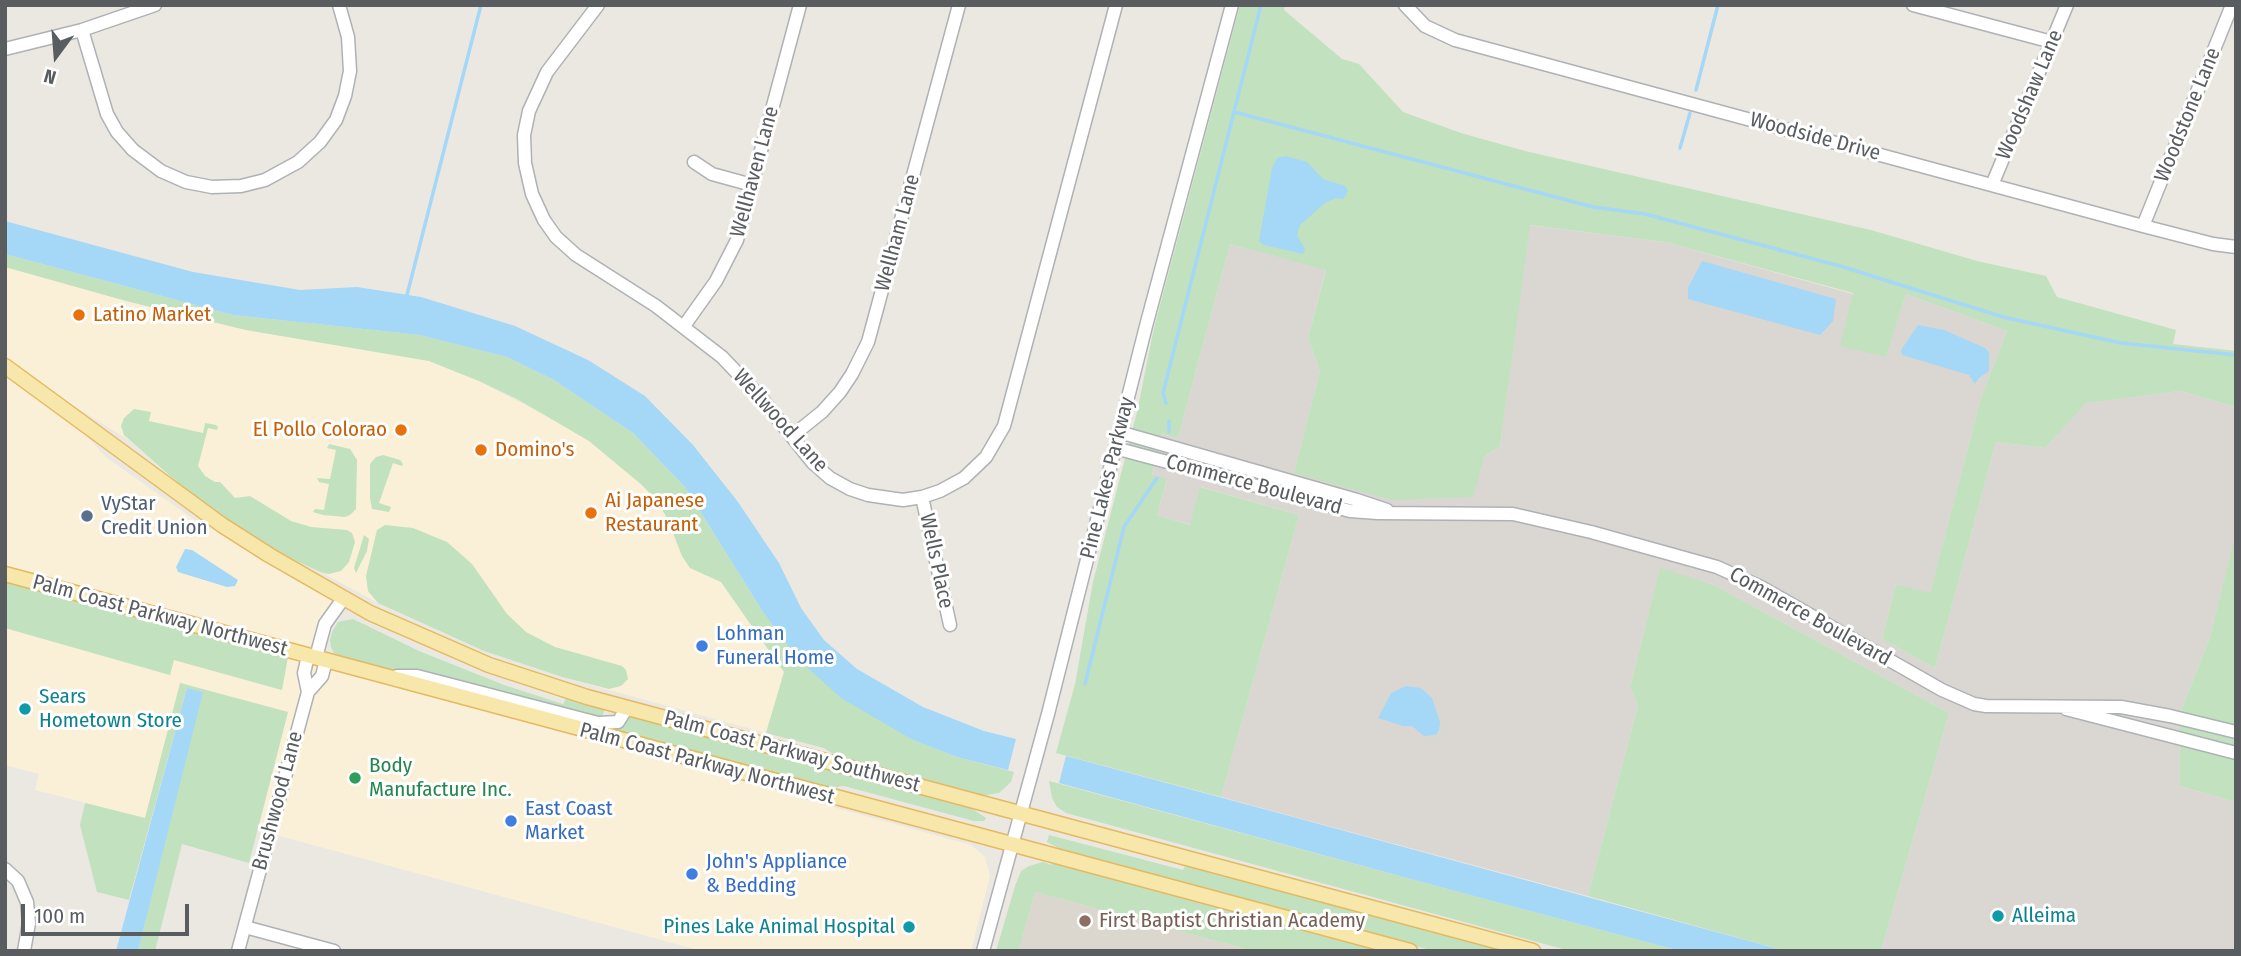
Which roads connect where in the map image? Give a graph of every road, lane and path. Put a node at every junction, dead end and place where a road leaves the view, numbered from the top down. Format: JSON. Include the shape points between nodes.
{"nodes":[{"id":1,"x":155,"y":5,"type":"edge"},
{"id":2,"x":339,"y":5,"type":"edge"},
{"id":3,"x":598,"y":5,"type":"edge"},
{"id":4,"x":800,"y":5,"type":"edge"},
{"id":5,"x":959,"y":5,"type":"edge"},
{"id":6,"x":1116,"y":5,"type":"edge"},
{"id":7,"x":1232,"y":5,"type":"edge"},
{"id":8,"x":1405,"y":5,"type":"edge"},
{"id":9,"x":1913,"y":5,"type":"edge"},
{"id":10,"x":2067,"y":5,"type":"edge"},
{"id":11,"x":2232,"y":5,"type":"edge"},
{"id":12,"x":82,"y":30,"type":"junction"},
{"id":13,"x":2052,"y":43,"type":"junction"},
{"id":14,"x":5,"y":49,"type":"edge"},
{"id":15,"x":694,"y":162,"type":"dead end"},
{"id":16,"x":752,"y":185,"type":"junction"},
{"id":17,"x":1992,"y":185,"type":"junction"},
{"id":18,"x":2143,"y":226,"type":"junction"},
{"id":19,"x":2236,"y":247,"type":"edge"},
{"id":20,"x":684,"y":326,"type":"junction"},
{"id":21,"x":5,"y":366,"type":"edge"},
{"id":22,"x":1119,"y":432,"type":"junction"},
{"id":23,"x":792,"y":436,"type":"junction"},
{"id":24,"x":1115,"y":448,"type":"junction"},
{"id":25,"x":922,"y":497,"type":"junction"},
{"id":26,"x":1394,"y":513,"type":"junction"},
{"id":27,"x":5,"y":574,"type":"edge"},
{"id":28,"x":343,"y":598,"type":"junction"},
{"id":29,"x":950,"y":625,"type":"dead end"},
{"id":30,"x":317,"y":658,"type":"junction"},
{"id":31,"x":387,"y":676,"type":"junction"},
{"id":32,"x":308,"y":692,"type":"junction"},
{"id":33,"x":2056,"y":707,"type":"junction"},
{"id":34,"x":627,"y":708,"type":"junction"},
{"id":35,"x":2236,"y":732,"type":"edge"},
{"id":36,"x":2236,"y":753,"type":"edge"},
{"id":37,"x":1022,"y":813,"type":"junction"},
{"id":38,"x":1012,"y":845,"type":"junction"},
{"id":39,"x":5,"y":869,"type":"edge"},
{"id":40,"x":245,"y":927,"type":"junction"},
{"id":41,"x":23,"y":951,"type":"edge"},
{"id":42,"x":238,"y":951,"type":"edge"},
{"id":43,"x":334,"y":951,"type":"edge"},
{"id":44,"x":983,"y":951,"type":"edge"},
{"id":45,"x":1410,"y":951,"type":"edge"},
{"id":46,"x":1533,"y":951,"type":"edge"}],
"edges":[{"from":1,"to":12,"type":"street"},
{"from":2,"to":12,"type":"street","via":[[351,71],[336,120],[298,162],[265,180],[241,186],[186,182],[133,150],[107,114]]},
{"from":3,"to":20,"type":"street","name":"Wellwood Lane","via":[[534,95],[524,135],[530,185],[544,220],[568,249]]},
{"from":4,"to":16,"type":"street","name":"Wellhaven Lane"},
{"from":5,"to":23,"type":"street","name":"Wellham Lane","via":[[868,342],[840,392]]},
{"from":6,"to":25,"type":"street","name":"Wellwood Lane","via":[[1004,426],[971,472]]},
{"from":7,"to":22,"type":"street","name":"Pine Lakes Parkway"},
{"from":8,"to":17,"type":"street","name":"Woodside Drive","via":[[1425,26],[1455,40]]},
{"from":9,"to":13,"type":"street"},
{"from":10,"to":13,"type":"street","name":"Woodshaw Lane"},
{"from":11,"to":18,"type":"street","name":"Woodstone Lane"},
{"from":12,"to":14,"type":"street"},
{"from":13,"to":17,"type":"street","name":"Woodshaw Lane"},
{"from":15,"to":16,"type":"street","via":[[712,174]]},
{"from":16,"to":20,"type":"street","name":"Wellhaven Lane","via":[[728,261]]},
{"from":17,"to":18,"type":"street","name":"Woodside Drive"},
{"from":18,"to":19,"type":"street","name":"Woodside Drive"},
{"from":20,"to":23,"type":"street","name":"Wellwood Lane","via":[[732,367]]},
{"from":21,"to":28,"type":"main road","name":"Palm Coast Parkway Southwest","via":[[222,525]]},
{"from":22,"to":24,"type":"street","name":"Pine Lakes Parkway"},
{"from":22,"to":26,"type":"street","name":"Commerce Boulevard"},
{"from":23,"to":25,"type":"street","name":"Wellwood Lane","via":[[819,468],[850,489],[887,499]]},
{"from":24,"to":26,"type":"street","name":"Commerce Boulevard","via":[[1341,509]]},
{"from":24,"to":37,"type":"street","name":"Pine Lakes Parkway"},
{"from":25,"to":29,"type":"street","name":"Wells Place"},
{"from":26,"to":33,"type":"street","name":"Commerce Boulevard","via":[[1513,513],[1717,567],[1969,702]]},
{"from":27,"to":30,"type":"main road","name":"Palm Coast Parkway Northwest"},
{"from":28,"to":30,"type":"street","name":"Brushwood Lane","via":[[325,624]]},
{"from":28,"to":34,"type":"main road","name":"Palm Coast Parkway Southwest","via":[[489,665]]},
{"from":30,"to":31,"type":"main road","name":"Palm Coast Parkway Northwest"},
{"from":30,"to":32,"type":"street","name":"Brushwood Lane","via":[[304,673]]},
{"from":30,"to":32,"type":"street","name":"Brushwood Lane","via":[[322,676]]},
{"from":31,"to":34,"type":"street","via":[[417,676],[598,723],[618,722]]},
{"from":31,"to":38,"type":"main road","name":"Palm Coast Parkway Northwest"},
{"from":32,"to":40,"type":"street","name":"Brushwood Lane"},
{"from":33,"to":35,"type":"street","via":[[2121,707]]},
{"from":33,"to":36,"type":"street"},
{"from":34,"to":37,"type":"main road","name":"Palm Coast Parkway Southwest"},
{"from":37,"to":38,"type":"street","name":"Pine Lakes Parkway"},
{"from":37,"to":46,"type":"main road","name":"Palm Coast Parkway Southwest"},
{"from":38,"to":44,"type":"street","name":"Pine Lakes Parkway"},
{"from":38,"to":45,"type":"main road","name":"Palm Coast Parkway Northwest"},
{"from":39,"to":41,"type":"street","via":[[18,881],[27,902],[29,923]]},
{"from":40,"to":42,"type":"street","name":"Brushwood Lane"},
{"from":40,"to":43,"type":"street"}]}
